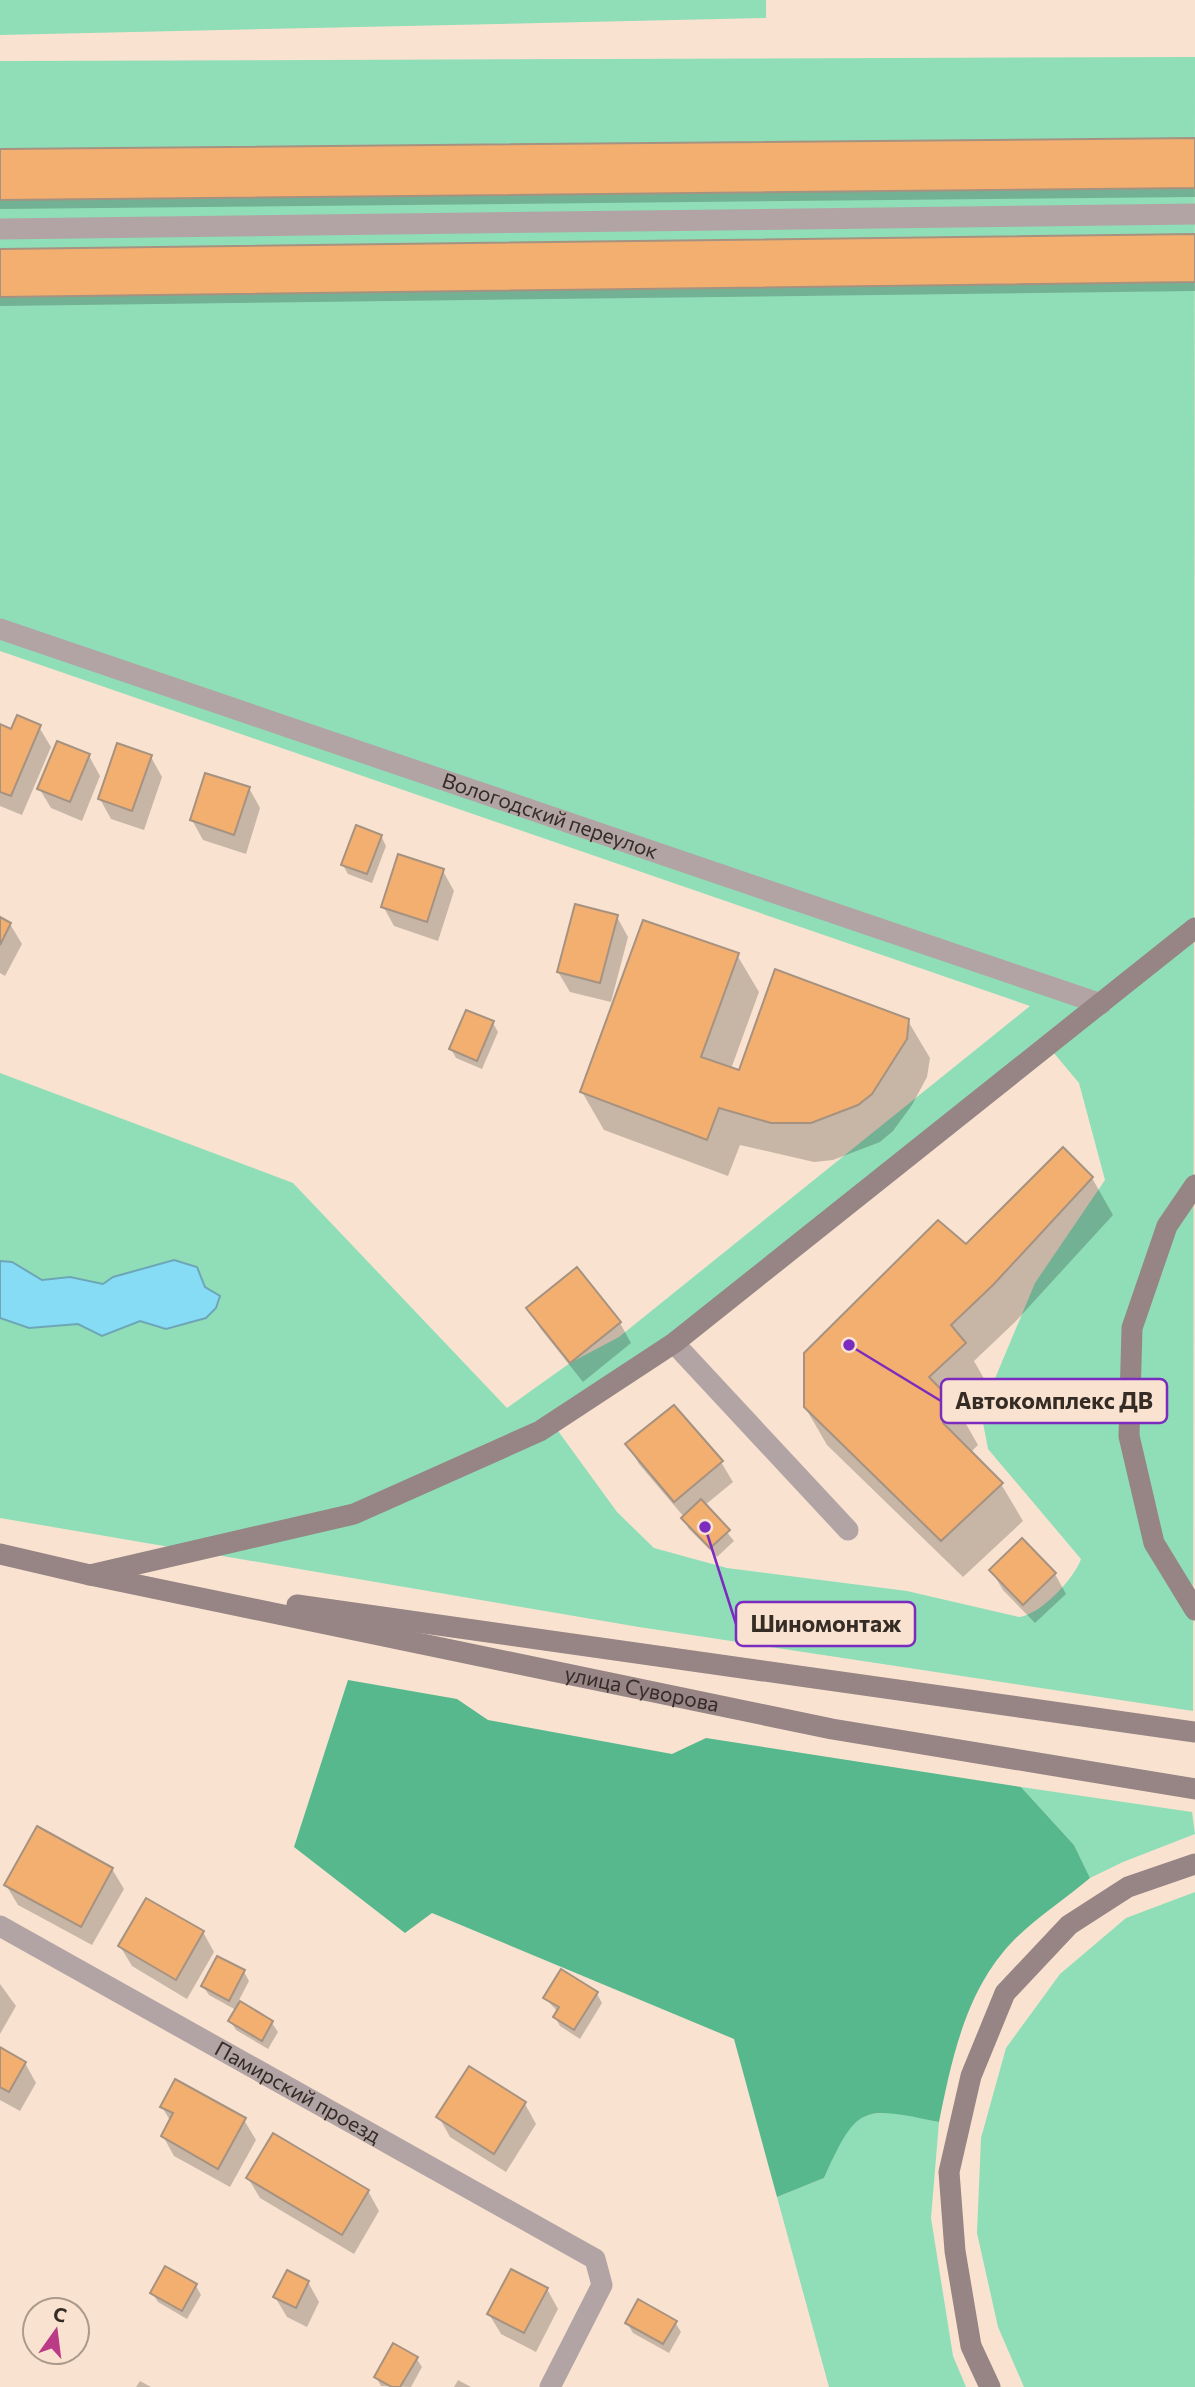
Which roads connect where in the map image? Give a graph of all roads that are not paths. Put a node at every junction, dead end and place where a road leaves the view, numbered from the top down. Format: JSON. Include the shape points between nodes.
{"nodes":[{"id":1,"x":1195,"y":214,"type":"edge"},
{"id":2,"x":0,"y":229,"type":"edge"},
{"id":3,"x":0,"y":629,"type":"edge"},
{"id":4,"x":1195,"y":928,"type":"edge"},
{"id":5,"x":1101,"y":1004,"type":"junction"},
{"id":6,"x":1195,"y":1185,"type":"edge"},
{"id":7,"x":674,"y":1343,"type":"junction"},
{"id":8,"x":848,"y":1530,"type":"dead end"},
{"id":9,"x":0,"y":1554,"type":"edge"},
{"id":10,"x":90,"y":1576,"type":"junction"},
{"id":11,"x":1195,"y":1610,"type":"edge"},
{"id":12,"x":1195,"y":1732,"type":"edge"},
{"id":13,"x":1195,"y":1789,"type":"edge"},
{"id":14,"x":1195,"y":1864,"type":"edge"},
{"id":15,"x":0,"y":1926,"type":"edge"},
{"id":16,"x":550,"y":2387,"type":"edge"},
{"id":17,"x":990,"y":2387,"type":"edge"}],
"edges":[{"from":1,"to":2,"type":"street"},
{"from":3,"to":5,"type":"street","name":"Вологодский переулок"},
{"from":4,"to":5,"type":"street"},
{"from":5,"to":7,"type":"street"},
{"from":6,"to":11,"type":"street","via":[[1167,1226],[1132,1328],[1129,1436],[1154,1543]]},
{"from":7,"to":8,"type":"street"},
{"from":7,"to":10,"type":"street","via":[[540,1431],[354,1514]]},
{"from":9,"to":10,"type":"street","name":"улица Суворова"},
{"from":10,"to":12,"type":"street","name":"улица Суворова"},
{"from":10,"to":13,"type":"street","name":"улица Суворова","via":[[831,1729]]},
{"from":14,"to":17,"type":"street","via":[[1128,1887],[1069,1925],[1006,1993],[971,2076],[950,2172],[955,2251],[971,2346]]},
{"from":15,"to":16,"type":"street","name":"Памирский проезд","via":[[595,2259],[601,2286]]}]}
